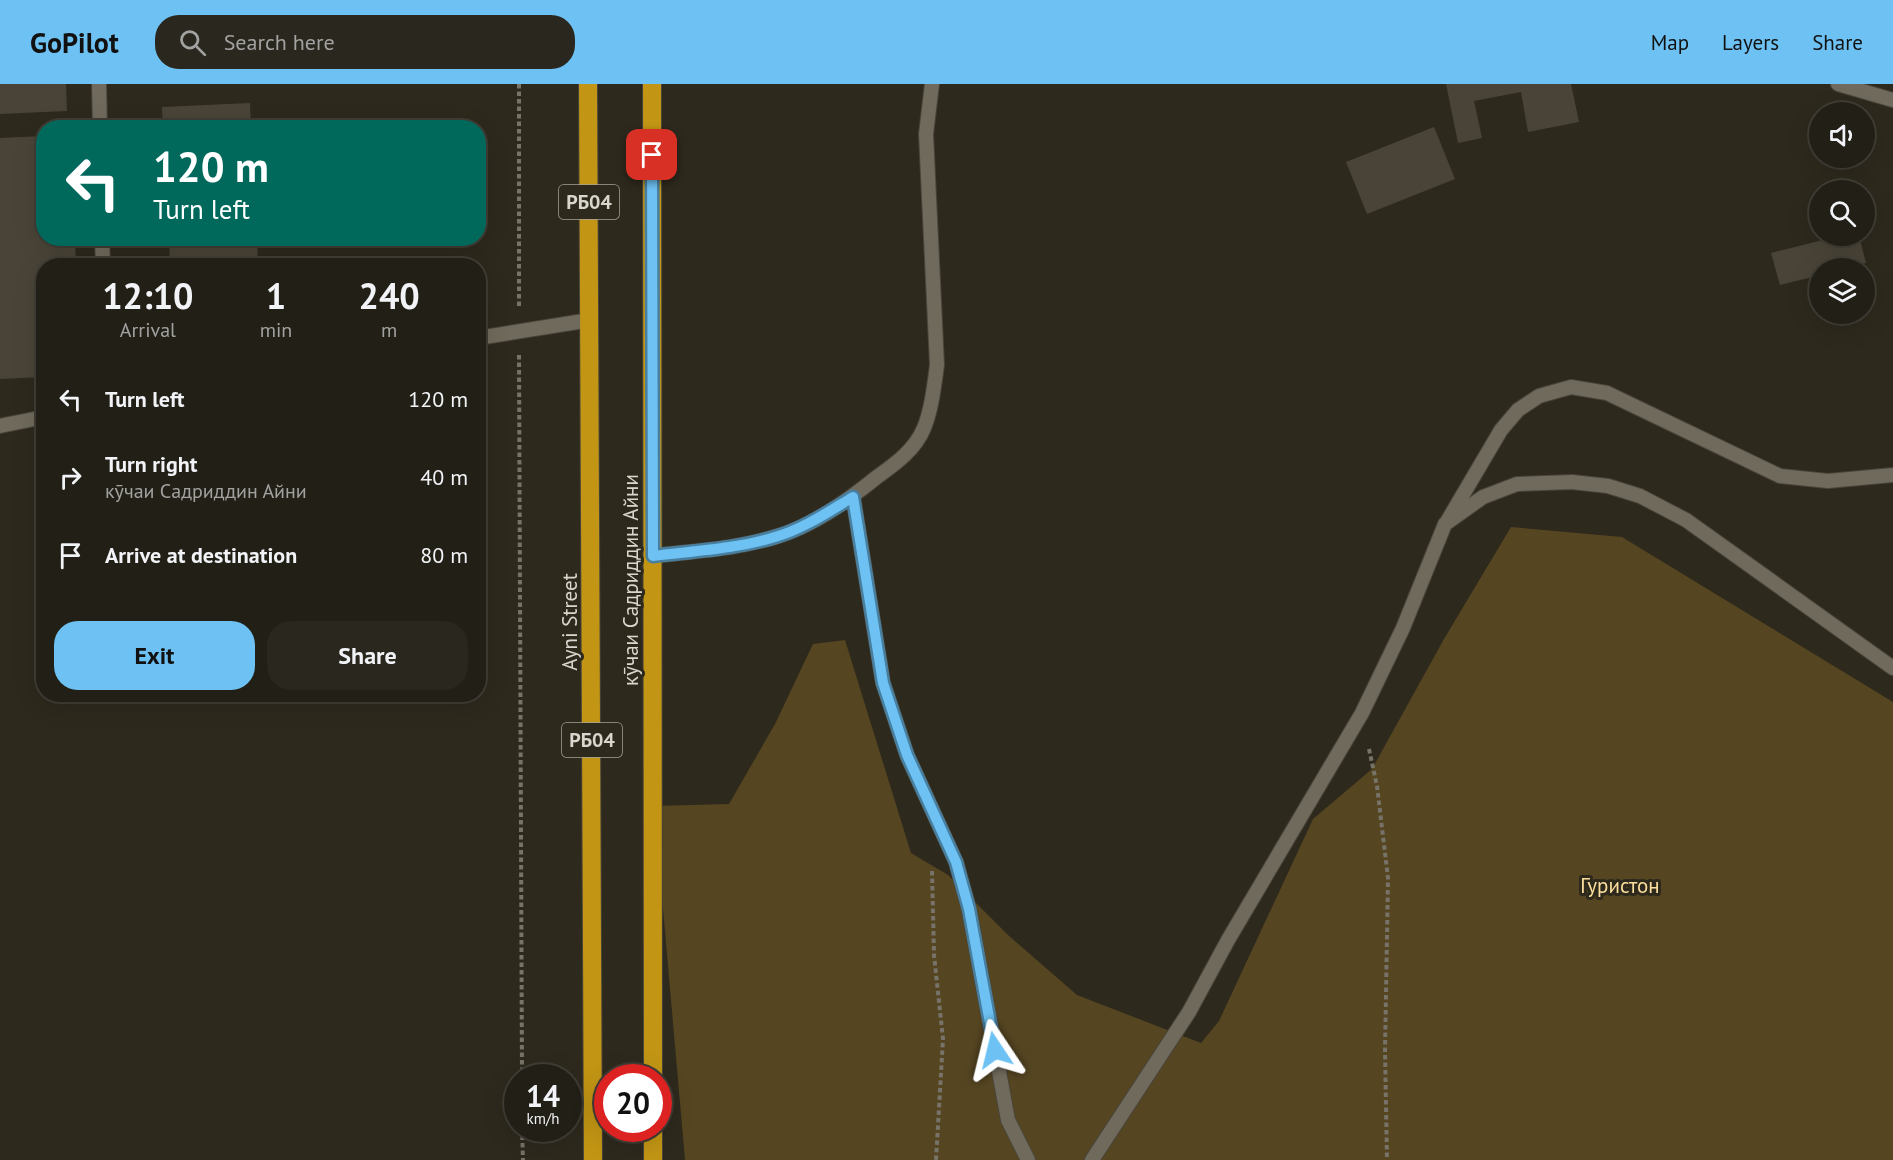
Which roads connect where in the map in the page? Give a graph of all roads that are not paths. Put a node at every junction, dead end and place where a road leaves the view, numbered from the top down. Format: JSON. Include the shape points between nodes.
{"nodes":[{"id":1,"x":99,"y":84,"type":"edge"},
{"id":2,"x":588,"y":84,"type":"edge"},
{"id":3,"x":652,"y":84,"type":"edge"},
{"id":4,"x":932,"y":84,"type":"edge"},
{"id":5,"x":1838,"y":84,"type":"edge"},
{"id":6,"x":1893,"y":100,"type":"edge"},
{"id":7,"x":100,"y":120,"type":"edge"},
{"id":8,"x":590,"y":320,"type":"junction"},
{"id":9,"x":486,"y":337,"type":"edge"},
{"id":10,"x":36,"y":419,"type":"edge"},
{"id":11,"x":0,"y":426,"type":"edge"},
{"id":12,"x":1893,"y":475,"type":"edge"},
{"id":13,"x":853,"y":497,"type":"junction"},
{"id":14,"x":1445,"y":524,"type":"junction"},
{"id":15,"x":653,"y":556,"type":"junction"},
{"id":16,"x":1893,"y":668,"type":"edge"},
{"id":17,"x":652,"y":1064,"type":"edge"},
{"id":18,"x":653,"y":1142,"type":"edge"},
{"id":19,"x":593,"y":1160,"type":"edge"},
{"id":20,"x":653,"y":1160,"type":"edge"},
{"id":21,"x":1028,"y":1160,"type":"edge"},
{"id":22,"x":1092,"y":1160,"type":"edge"}],
"edges":[{"from":1,"to":7,"type":"lane"},
{"from":2,"to":8,"type":"highway","name":"Ayni Street","number":"РБ04"},
{"from":3,"to":15,"type":"highway","name":"кӯчаи Садриддин Айни","number":"РБ04"},
{"from":4,"to":13,"type":"lane","via":[[926,134],[936,327],[933,397],[923,429],[905,456]]},
{"from":5,"to":6,"type":"lane"},
{"from":8,"to":9,"type":"lane"},
{"from":8,"to":19,"type":"highway","name":"Ayni Street","number":"РБ04"},
{"from":10,"to":11,"type":"lane"},
{"from":12,"to":14,"type":"lane","via":[[1828,481],[1780,476],[1607,393],[1571,387],[1539,396],[1518,410],[1501,430]]},
{"from":13,"to":15,"type":"lane","via":[[809,524],[777,537]]},
{"from":13,"to":21,"type":"lane","via":[[883,683],[907,755],[956,862],[969,909],[1008,1120]]},
{"from":14,"to":16,"type":"lane","via":[[1483,497],[1517,484],[1572,482],[1608,486],[1640,496],[1686,520]]},
{"from":14,"to":22,"type":"lane","via":[[1403,628],[1362,713],[1189,1012]]},
{"from":15,"to":17,"type":"highway","name":"кӯчаи Садриддин Айни","number":"РБ04"},
{"from":18,"to":20,"type":"highway"}]}
